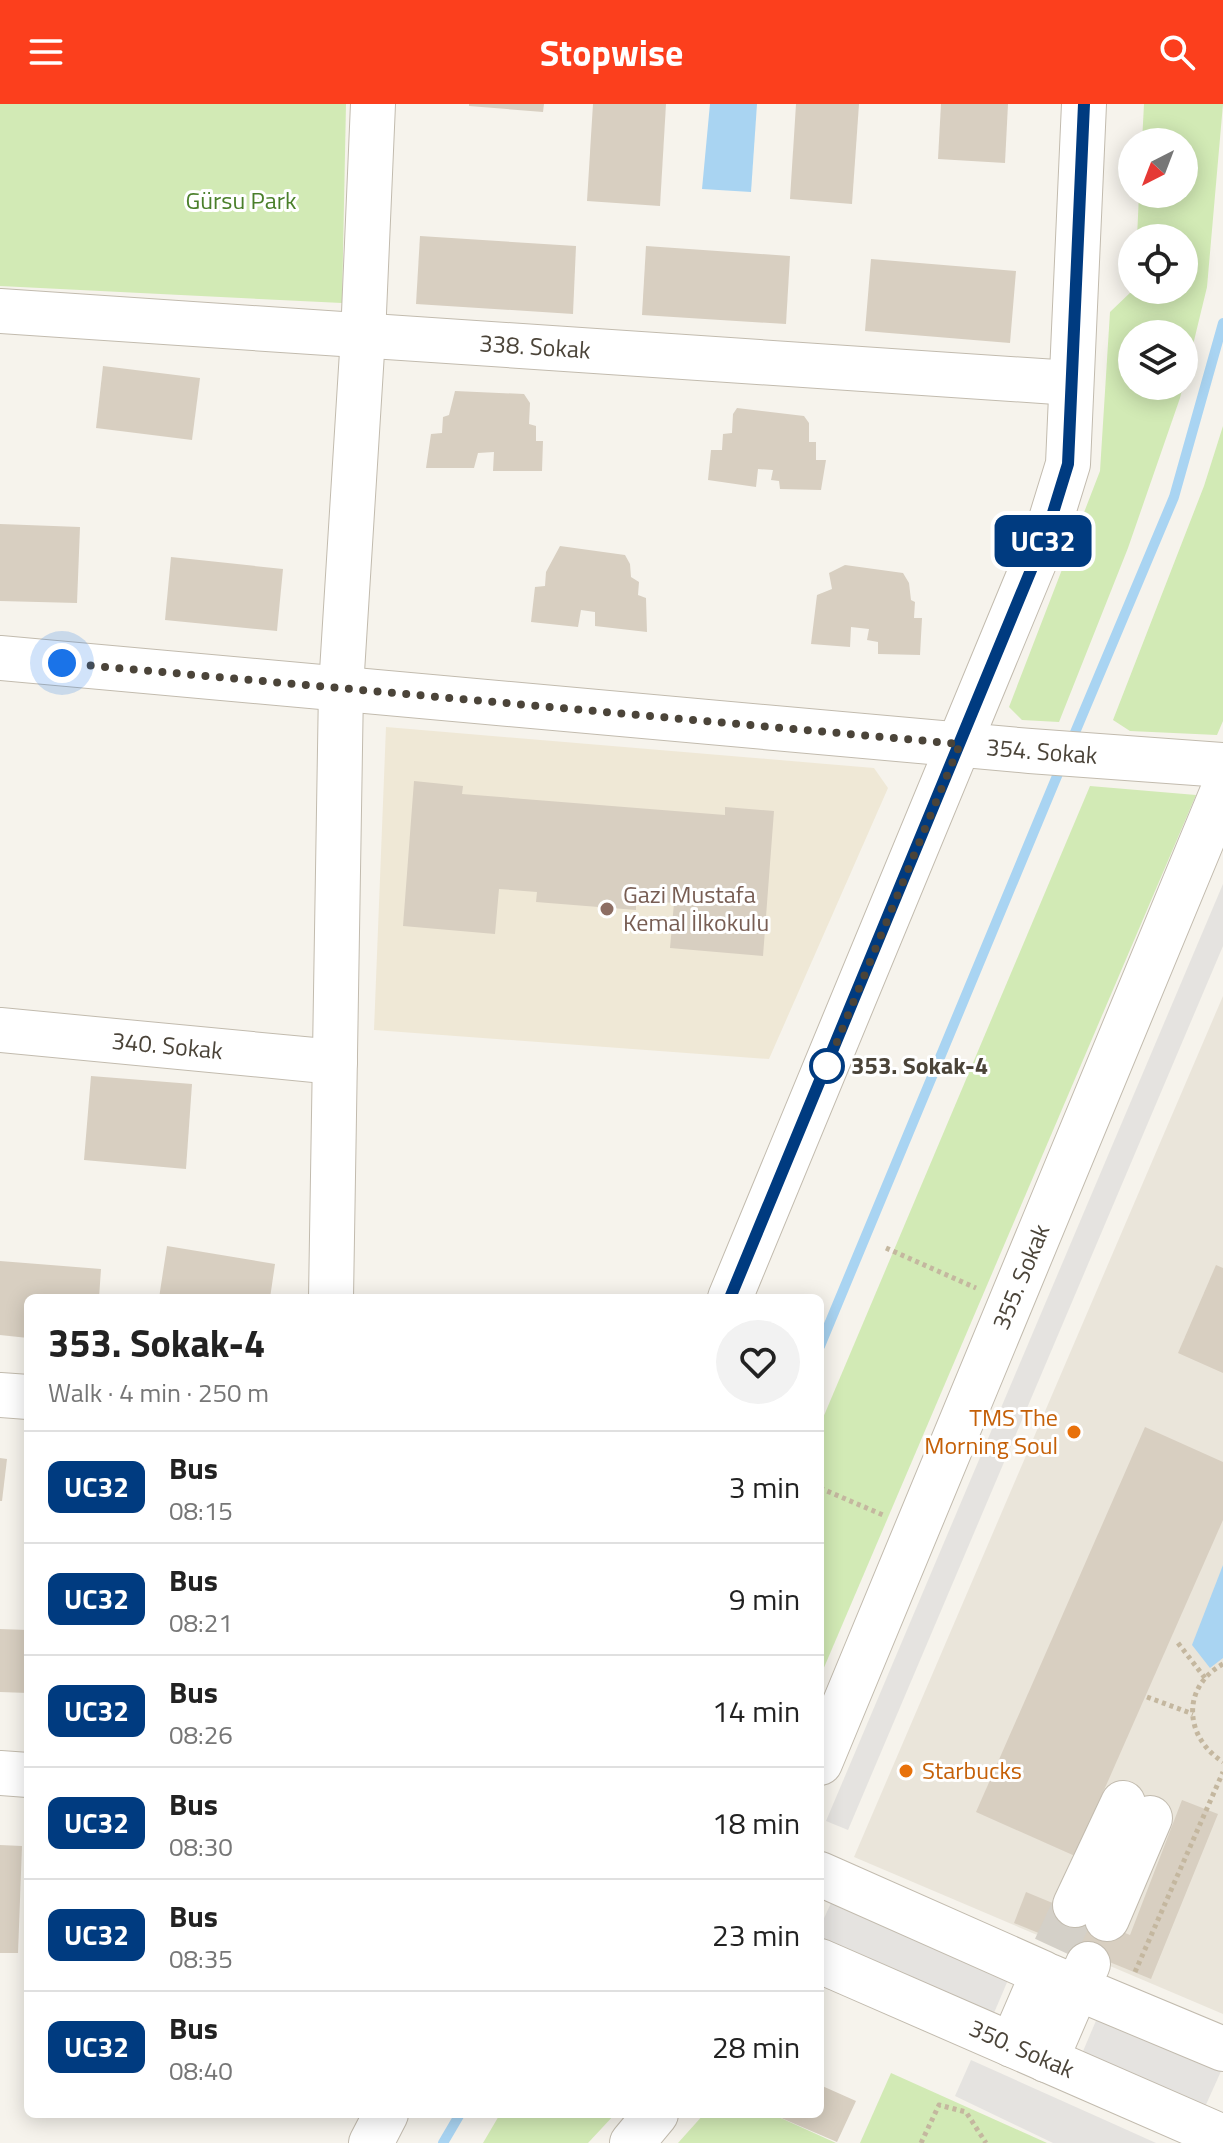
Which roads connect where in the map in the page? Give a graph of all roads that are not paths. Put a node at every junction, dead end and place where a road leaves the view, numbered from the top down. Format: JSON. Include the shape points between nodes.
{"nodes":[{"id":1,"x":373,"y":104,"type":"edge"},
{"id":2,"x":1084,"y":104,"type":"edge"},
{"id":3,"x":0,"y":311,"type":"edge"},
{"id":4,"x":363,"y":336,"type":"junction"},
{"id":5,"x":1071,"y":383,"type":"junction"},
{"id":6,"x":0,"y":658,"type":"edge"},
{"id":7,"x":341,"y":688,"type":"junction"},
{"id":8,"x":960,"y":744,"type":"junction"},
{"id":9,"x":1221,"y":792,"type":"edge"},
{"id":10,"x":0,"y":1030,"type":"edge"},
{"id":11,"x":335,"y":1062,"type":"junction"},
{"id":12,"x":331,"y":1294,"type":"edge"},
{"id":13,"x":732,"y":1294,"type":"edge"},
{"id":14,"x":0,"y":1395,"type":"edge"},
{"id":15,"x":24,"y":1397,"type":"edge"},
{"id":16,"x":824,"y":1753,"type":"edge"},
{"id":17,"x":0,"y":1773,"type":"edge"},
{"id":18,"x":24,"y":1775,"type":"edge"},
{"id":19,"x":1137,"y":1810,"type":"dead end"},
{"id":20,"x":824,"y":1876,"type":"edge"},
{"id":21,"x":1091,"y":1912,"type":"tunnel mouth"},
{"id":22,"x":824,"y":1963,"type":"edge"},
{"id":23,"x":1066,"y":1968,"type":"junction"},
{"id":24,"x":1223,"y":2049,"type":"edge"},
{"id":25,"x":1029,"y":2053,"type":"junction"},
{"id":26,"x":384,"y":2118,"type":"edge"},
{"id":27,"x":653,"y":2118,"type":"edge"},
{"id":28,"x":1222,"y":2141,"type":"edge"},
{"id":29,"x":371,"y":2143,"type":"edge"},
{"id":30,"x":632,"y":2143,"type":"edge"}],
"edges":[{"from":1,"to":4,"type":"street"},
{"from":2,"to":5,"type":"street"},
{"from":3,"to":4,"type":"street","name":"338. Sokak"},
{"from":4,"to":5,"type":"street","name":"338. Sokak"},
{"from":4,"to":7,"type":"street"},
{"from":5,"to":8,"type":"street","via":[[1068,464],[1048,529]]},
{"from":6,"to":7,"type":"street","name":"354. Sokak"},
{"from":7,"to":8,"type":"street","name":"354. Sokak"},
{"from":7,"to":11,"type":"street"},
{"from":8,"to":9,"type":"street","name":"354. Sokak","via":[[1099,756]]},
{"from":8,"to":13,"type":"street"},
{"from":9,"to":16,"type":"street","name":"355. Sokak"},
{"from":10,"to":11,"type":"street","name":"340. Sokak"},
{"from":11,"to":12,"type":"street"},
{"from":14,"to":15,"type":"street"},
{"from":17,"to":18,"type":"street"},
{"from":19,"to":21,"type":"street"},
{"from":20,"to":23,"type":"street"},
{"from":22,"to":25,"type":"street","name":"350. Sokak"},
{"from":23,"to":24,"type":"street","via":[[1121,2004]]},
{"from":23,"to":25,"type":"street"},
{"from":25,"to":28,"type":"street","name":"350. Sokak"},
{"from":26,"to":29,"type":"street"},
{"from":27,"to":30,"type":"street"}]}
